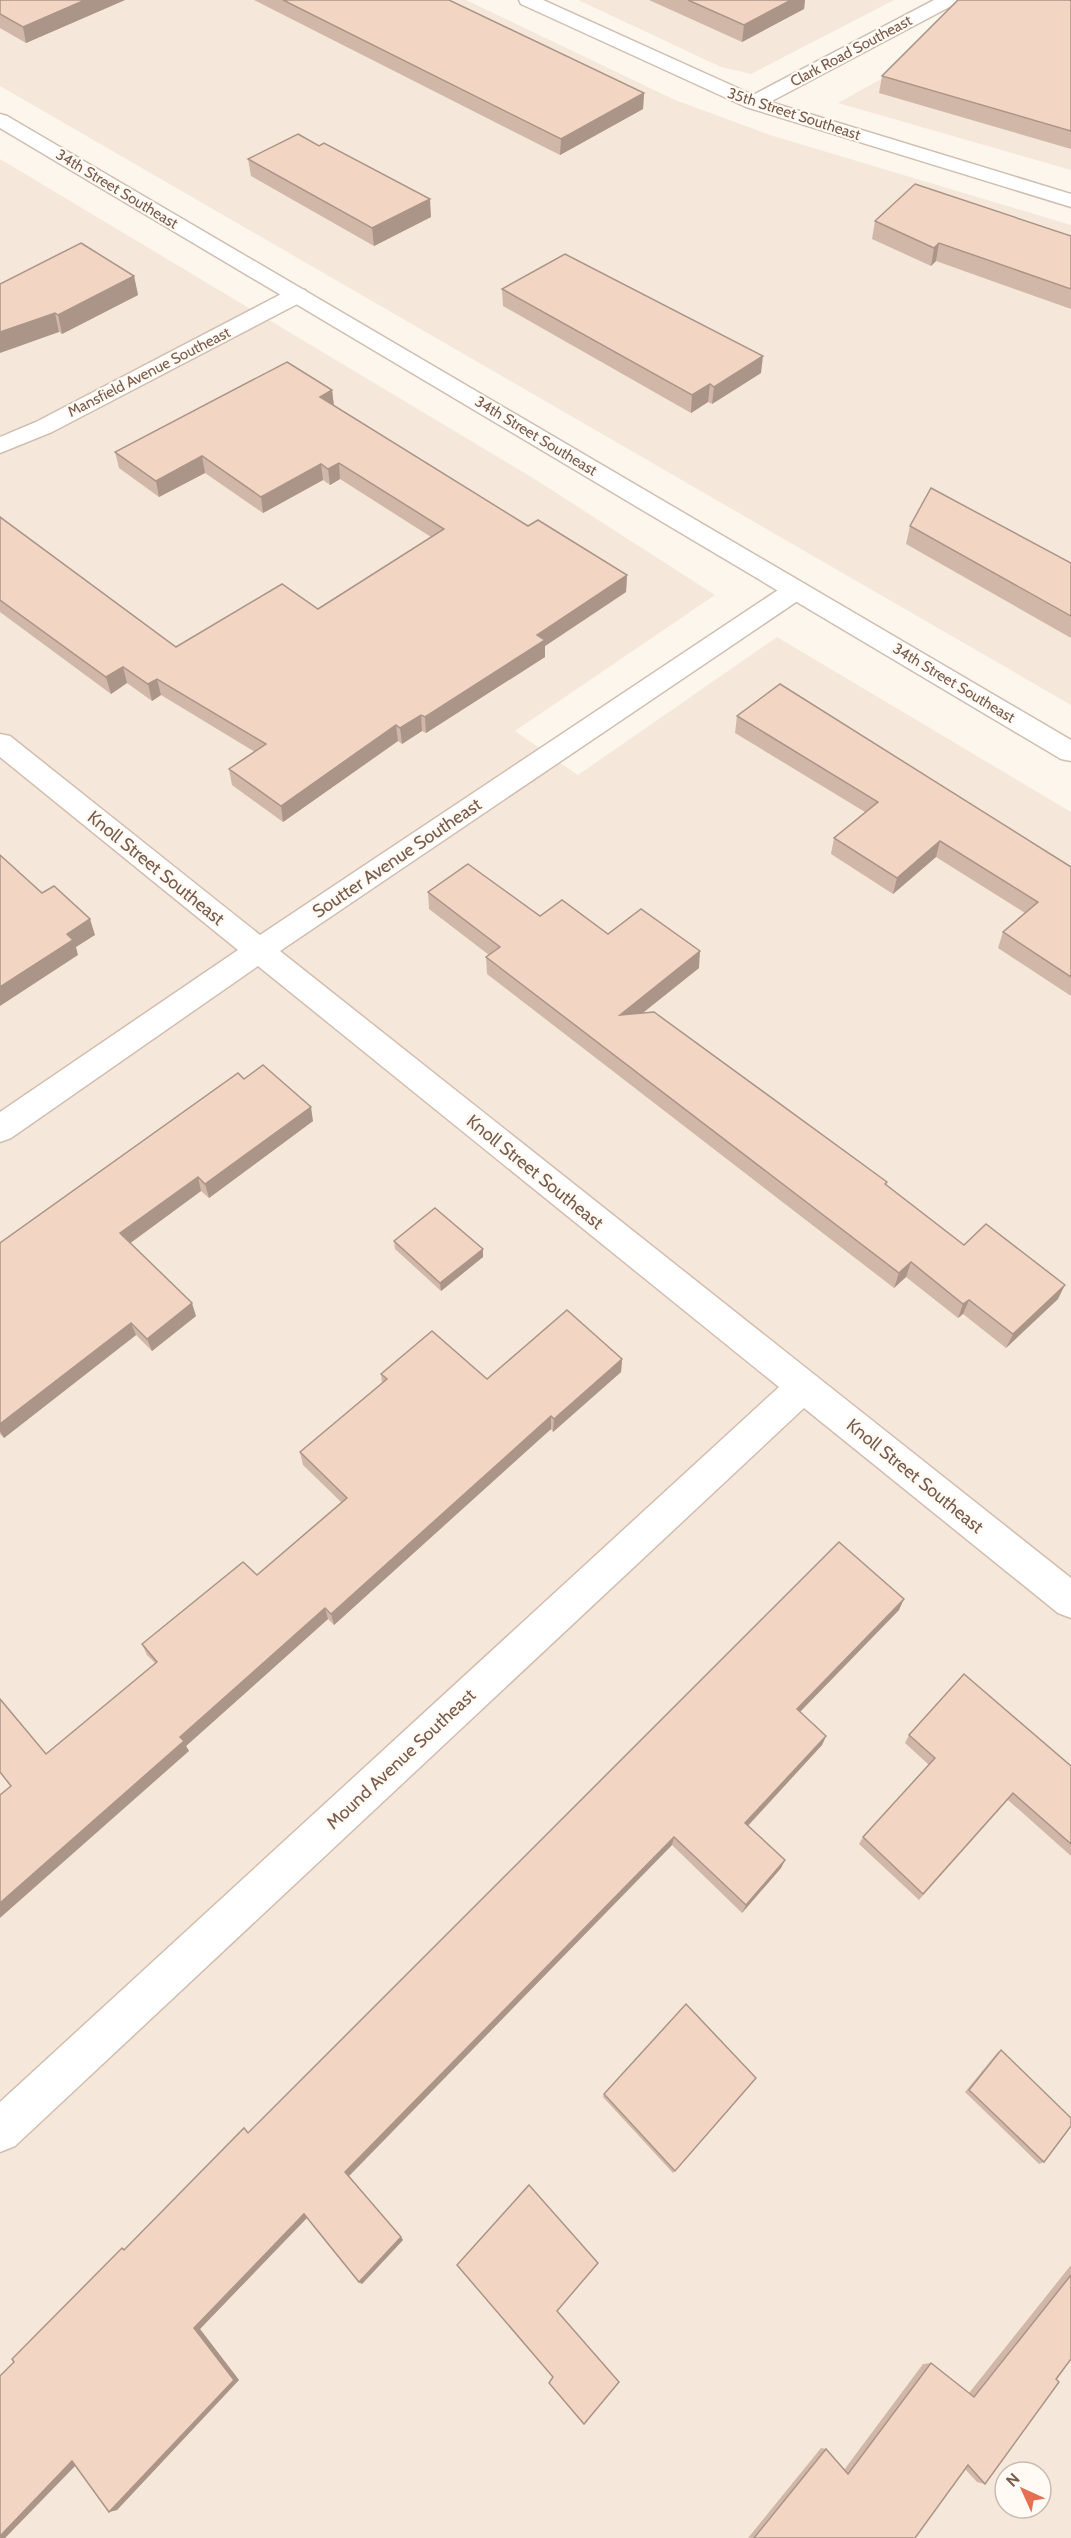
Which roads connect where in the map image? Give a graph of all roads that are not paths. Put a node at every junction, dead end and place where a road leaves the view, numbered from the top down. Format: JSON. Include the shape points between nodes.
{"nodes":[{"id":1,"x":528,"y":0,"type":"edge"},
{"id":2,"x":948,"y":0,"type":"edge"},
{"id":3,"x":753,"y":103,"type":"junction"},
{"id":4,"x":0,"y":120,"type":"edge"},
{"id":5,"x":1071,"y":201,"type":"edge"},
{"id":6,"x":297,"y":295,"type":"junction"},
{"id":7,"x":0,"y":446,"type":"edge"},
{"id":8,"x":796,"y":590,"type":"junction"},
{"id":9,"x":0,"y":743,"type":"edge"},
{"id":10,"x":1071,"y":752,"type":"edge"},
{"id":11,"x":260,"y":950,"type":"junction"},
{"id":12,"x":0,"y":1129,"type":"edge"},
{"id":13,"x":803,"y":1387,"type":"junction"},
{"id":14,"x":1071,"y":1600,"type":"edge"},
{"id":15,"x":0,"y":2131,"type":"edge"}],
"edges":[{"from":1,"to":3,"type":"street","name":"35th Street Southeast"},
{"from":2,"to":3,"type":"street","name":"Clark Road Southeast"},
{"from":3,"to":5,"type":"street","name":"35th Street Southeast"},
{"from":4,"to":6,"type":"street","name":"34th Street Southeast"},
{"from":6,"to":7,"type":"street","name":"Mansfield Avenue Southeast","via":[[44,427]]},
{"from":6,"to":8,"type":"street","name":"34th Street Southeast"},
{"from":8,"to":10,"type":"street","name":"34th Street Southeast"},
{"from":8,"to":11,"type":"street","name":"Soutter Avenue Southeast"},
{"from":9,"to":11,"type":"street","name":"Knoll Street Southeast"},
{"from":11,"to":12,"type":"street","name":"Soutter Avenue Southeast"},
{"from":11,"to":13,"type":"street","name":"Knoll Street Southeast"},
{"from":13,"to":14,"type":"street","name":"Knoll Street Southeast"},
{"from":13,"to":15,"type":"street","name":"Mound Avenue Southeast"}]}
